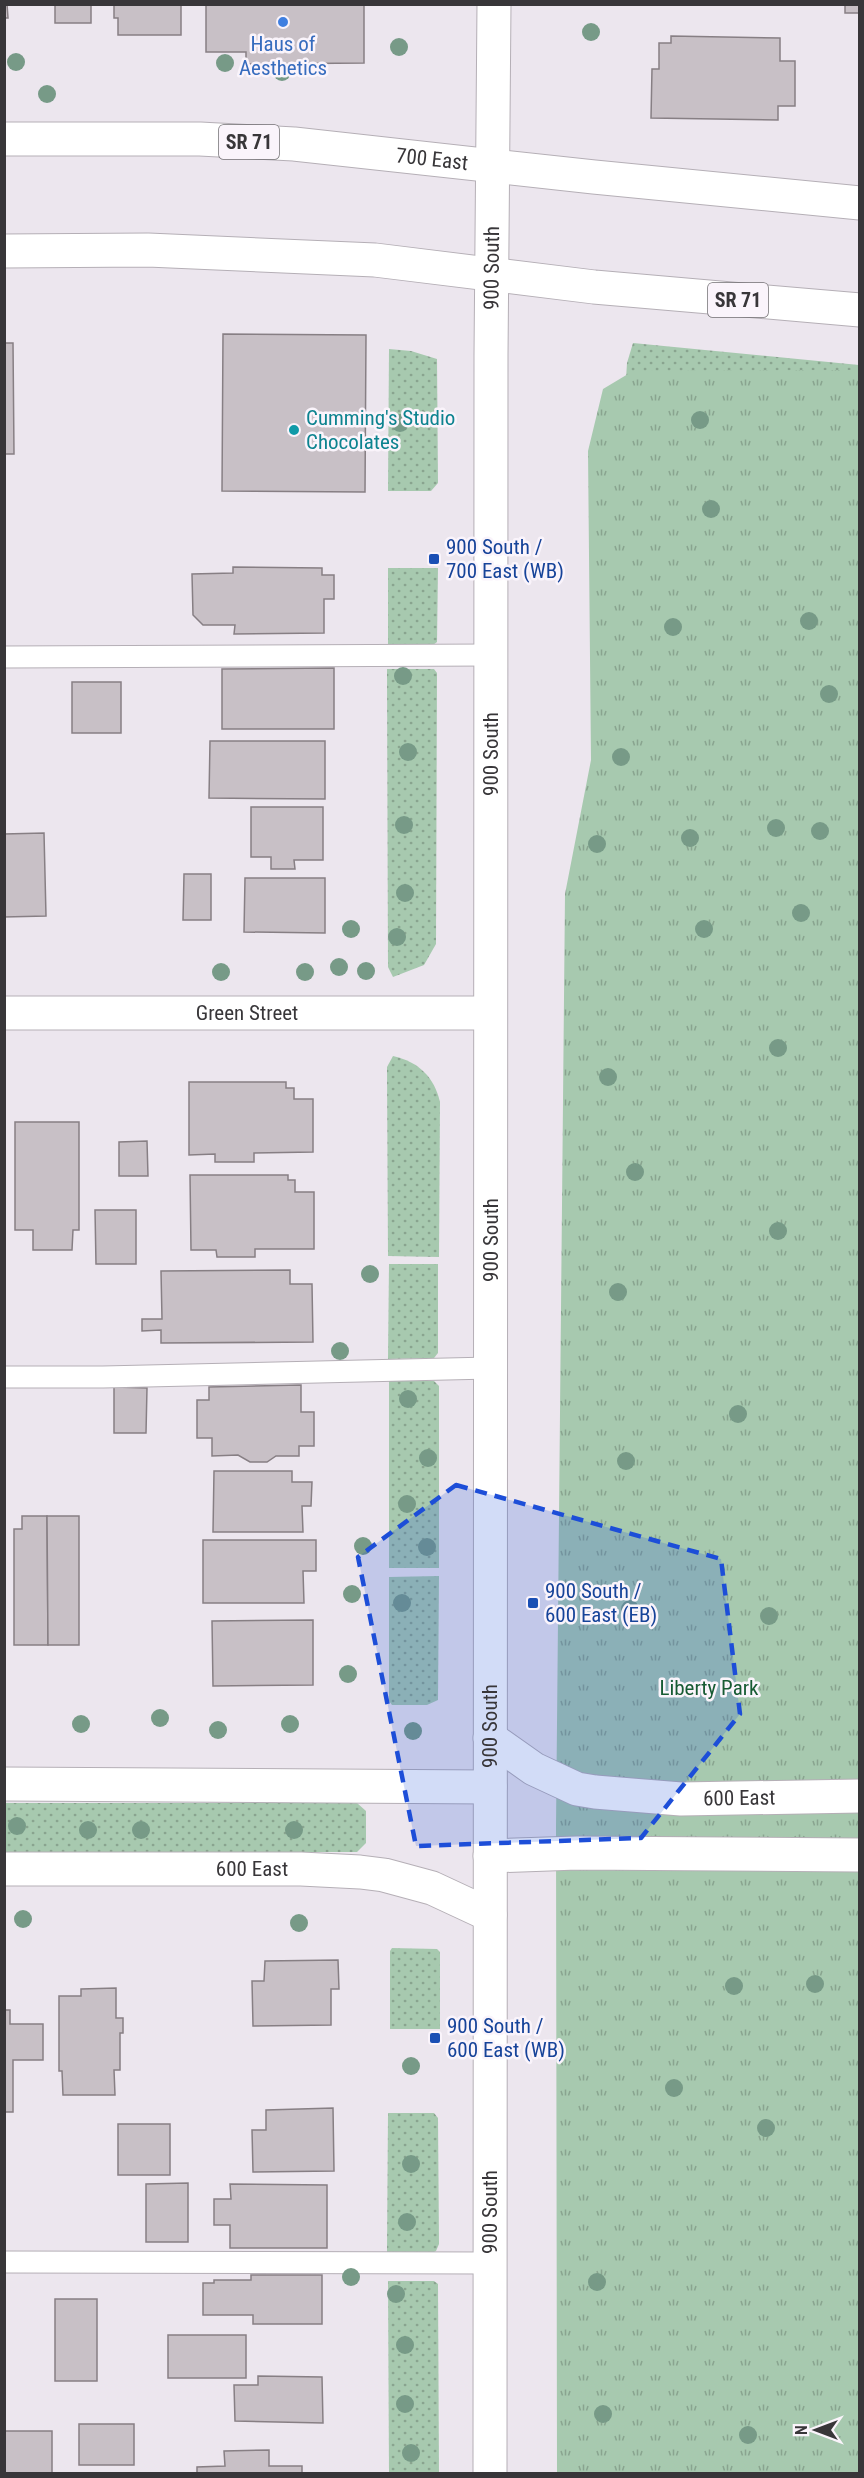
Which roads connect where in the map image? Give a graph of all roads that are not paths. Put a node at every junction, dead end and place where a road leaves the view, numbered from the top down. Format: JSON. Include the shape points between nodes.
{"nodes":[{"id":1,"x":494,"y":4,"type":"edge"},
{"id":2,"x":4,"y":139,"type":"edge"},
{"id":3,"x":493,"y":166,"type":"junction"},
{"id":4,"x":860,"y":203,"type":"edge"},
{"id":5,"x":4,"y":250,"type":"edge"},
{"id":6,"x":491,"y":275,"type":"junction"},
{"id":7,"x":860,"y":310,"type":"edge"},
{"id":8,"x":491,"y":655,"type":"junction"},
{"id":9,"x":4,"y":657,"type":"edge"},
{"id":10,"x":4,"y":1013,"type":"edge"},
{"id":11,"x":490,"y":1013,"type":"junction"},
{"id":12,"x":490,"y":1368,"type":"junction"},
{"id":13,"x":4,"y":1377,"type":"edge"},
{"id":14,"x":490,"y":1738,"type":"junction"},
{"id":15,"x":4,"y":1784,"type":"edge"},
{"id":16,"x":490,"y":1787,"type":"junction"},
{"id":17,"x":860,"y":1796,"type":"edge"},
{"id":18,"x":860,"y":1855,"type":"edge"},
{"id":19,"x":490,"y":1856,"type":"junction"},
{"id":20,"x":4,"y":1869,"type":"edge"},
{"id":21,"x":490,"y":1915,"type":"junction"},
{"id":22,"x":4,"y":2262,"type":"edge"},
{"id":23,"x":490,"y":2263,"type":"junction"},
{"id":24,"x":490,"y":2474,"type":"edge"}],
"edges":[{"from":1,"to":3,"type":"street","name":"900 South"},
{"from":2,"to":3,"type":"street","name":"700 East","number":"SR 71","via":[[200,139]]},
{"from":3,"to":4,"type":"street","name":"700 East","number":"SR 71"},
{"from":3,"to":6,"type":"street","name":"900 South"},
{"from":5,"to":6,"type":"street","number":"SR 71","via":[[148,250],[375,260]]},
{"from":6,"to":7,"type":"street","number":"SR 71"},
{"from":6,"to":8,"type":"street","name":"900 South"},
{"from":8,"to":9,"type":"lane"},
{"from":8,"to":11,"type":"street","name":"900 South"},
{"from":10,"to":11,"type":"street","name":"Green Street"},
{"from":11,"to":12,"type":"street","name":"900 South"},
{"from":12,"to":13,"type":"lane"},
{"from":12,"to":14,"type":"street","name":"900 South"},
{"from":14,"to":16,"type":"street","name":"900 South"},
{"from":14,"to":17,"type":"street","name":"600 East","via":[[534,1769],[577,1789],[595,1792],[681,1799]]},
{"from":15,"to":16,"type":"street"},
{"from":16,"to":19,"type":"street","name":"900 South"},
{"from":18,"to":19,"type":"street"},
{"from":19,"to":21,"type":"street","name":"900 South"},
{"from":20,"to":21,"type":"street","name":"600 East","via":[[360,1872],[432,1888]]},
{"from":21,"to":23,"type":"street","name":"900 South"},
{"from":22,"to":23,"type":"lane"},
{"from":23,"to":24,"type":"street","name":"900 South"}]}
